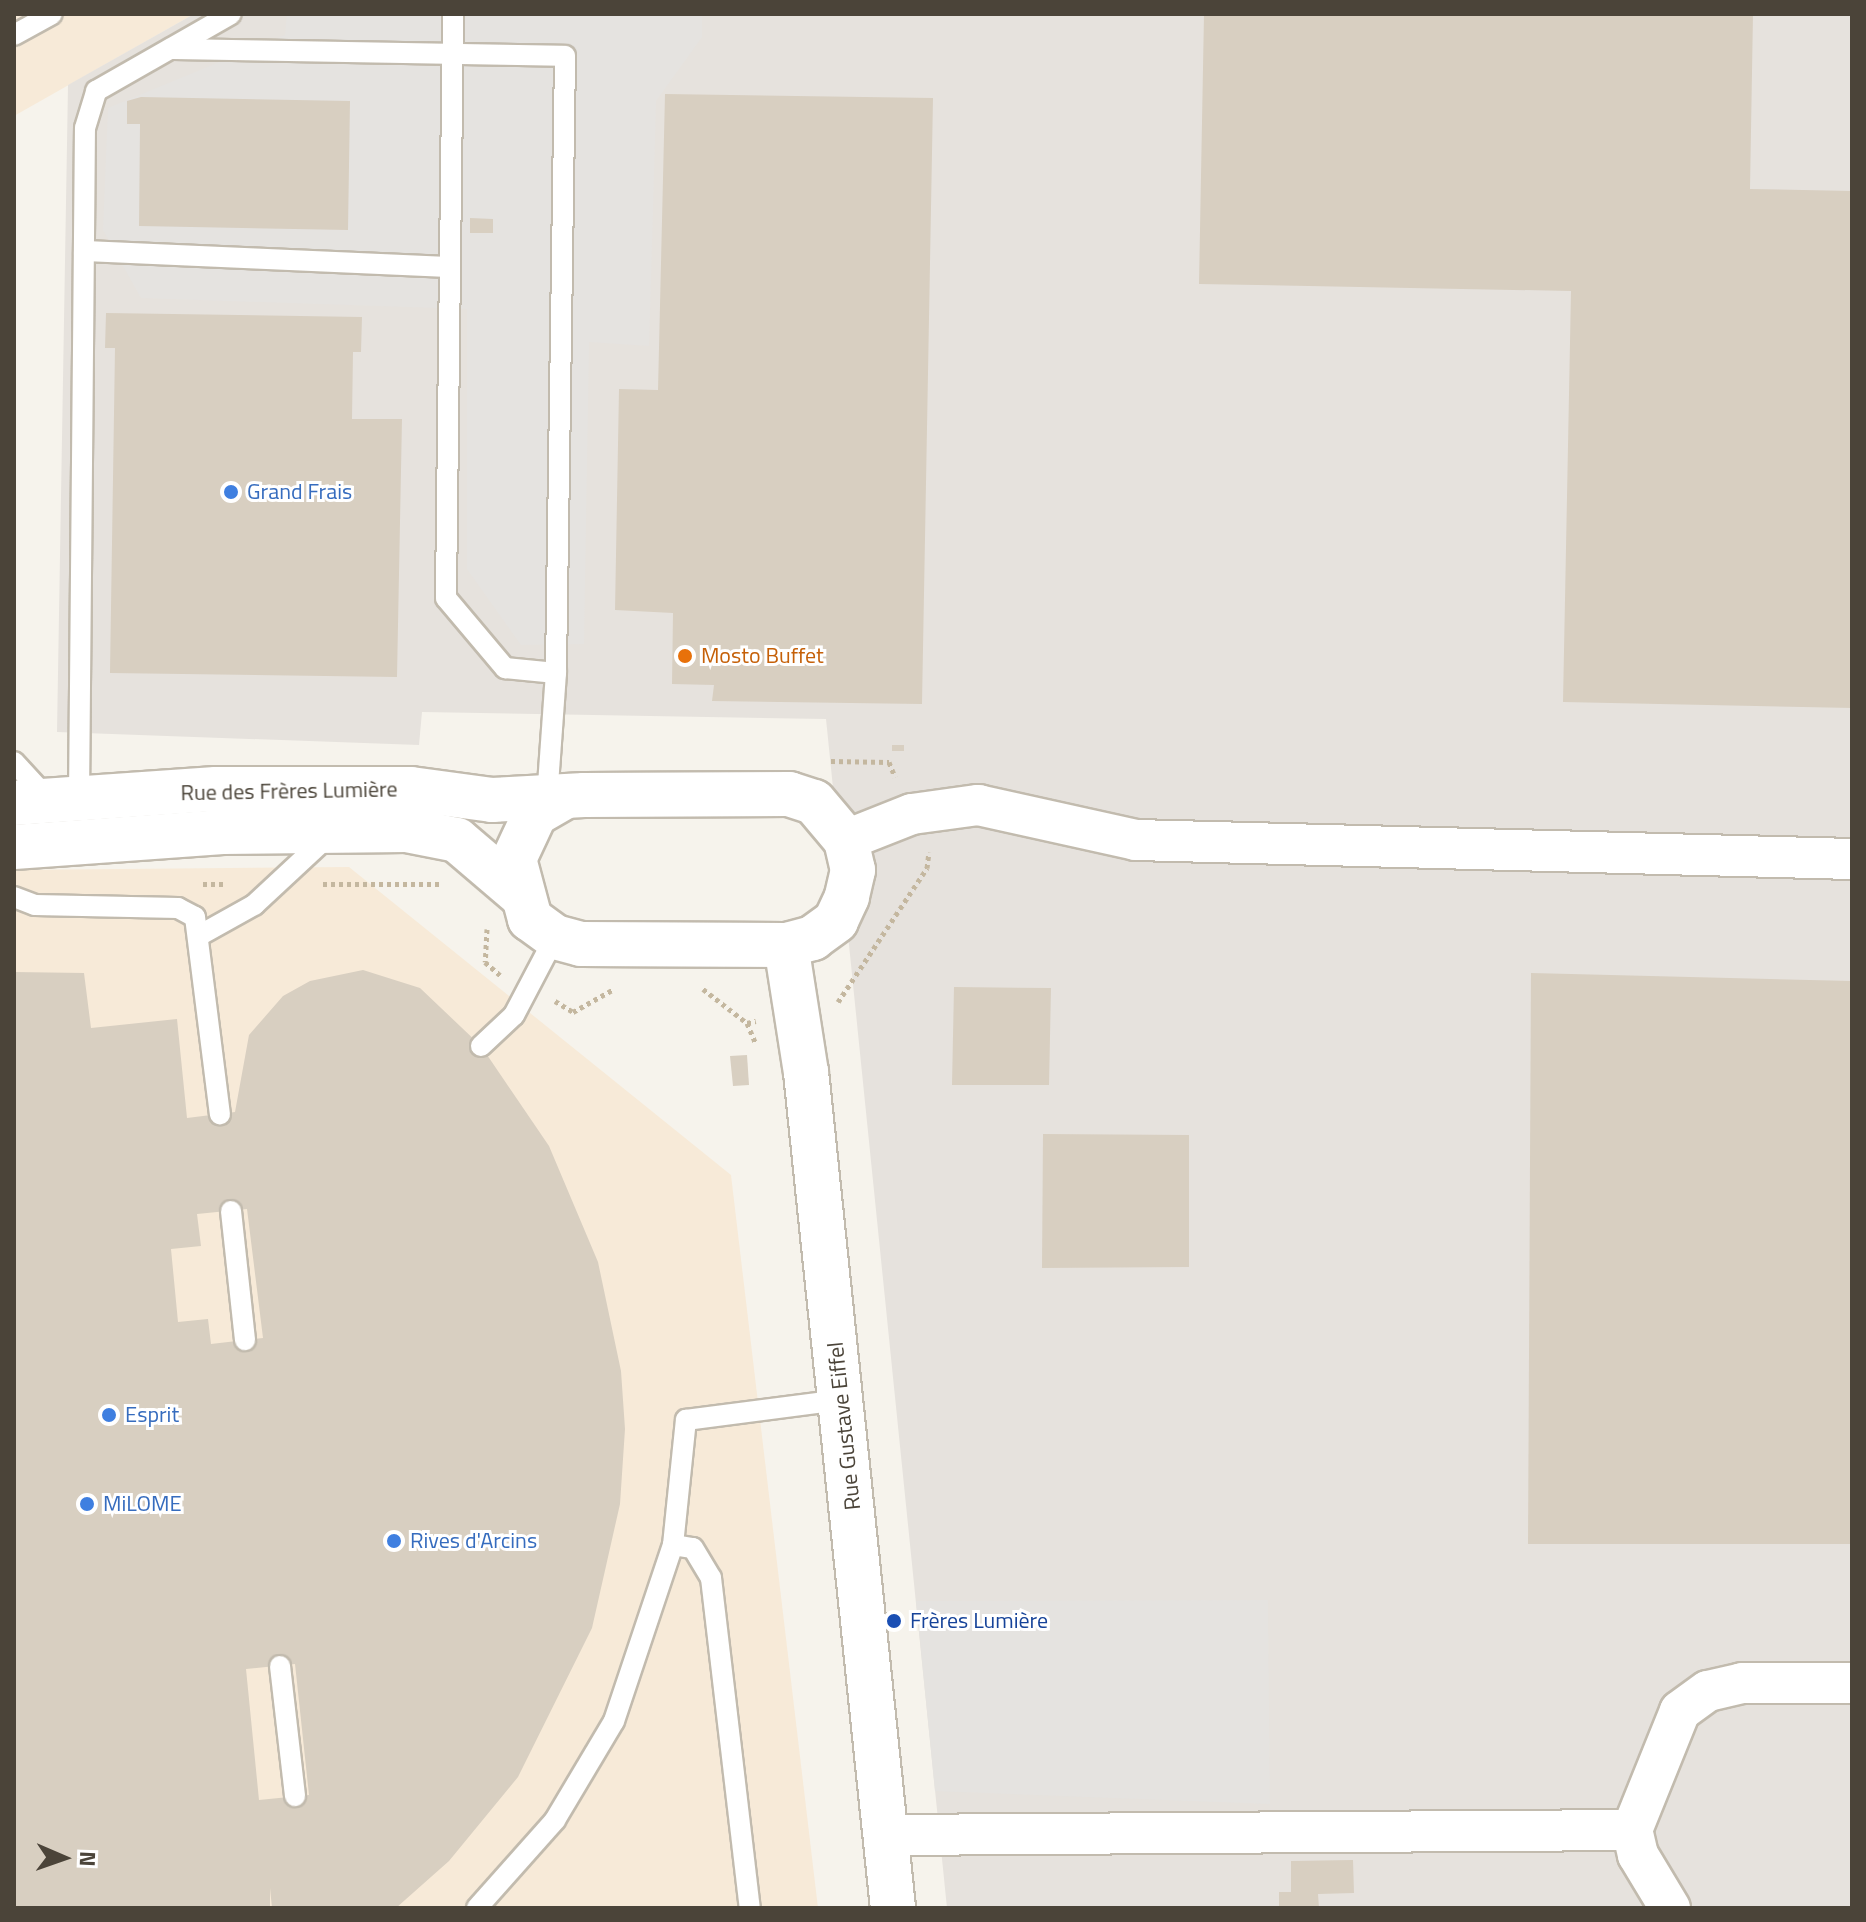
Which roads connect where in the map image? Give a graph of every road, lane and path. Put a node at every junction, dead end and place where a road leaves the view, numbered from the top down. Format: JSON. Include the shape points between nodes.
{"nodes":[{"id":1,"x":52,"y":14,"type":"edge"},
{"id":2,"x":231,"y":14,"type":"edge"},
{"id":3,"x":453,"y":14,"type":"edge"},
{"id":4,"x":14,"y":35,"type":"edge"},
{"id":5,"x":170,"y":49,"type":"junction"},
{"id":6,"x":453,"y":53,"type":"junction"},
{"id":7,"x":84,"y":251,"type":"junction"},
{"id":8,"x":450,"y":267,"type":"junction"},
{"id":9,"x":556,"y":673,"type":"junction"},
{"id":10,"x":14,"y":762,"type":"edge"},
{"id":11,"x":555,"y":799,"type":"junction"},
{"id":12,"x":48,"y":801,"type":"edge"},
{"id":13,"x":338,"y":831,"type":"junction"},
{"id":14,"x":846,"y":840,"type":"junction"},
{"id":15,"x":14,"y":847,"type":"edge"},
{"id":16,"x":1852,"y":859,"type":"edge"},
{"id":17,"x":519,"y":893,"type":"junction"},
{"id":18,"x":14,"y":897,"type":"edge"},
{"id":19,"x":202,"y":934,"type":"junction"},
{"id":20,"x":555,"y":937,"type":"junction"},
{"id":21,"x":786,"y":945,"type":"junction"},
{"id":22,"x":481,"y":1046,"type":"dead end"},
{"id":23,"x":220,"y":1114,"type":"dead end"},
{"id":24,"x":231,"y":1211,"type":"dead end"},
{"id":25,"x":245,"y":1340,"type":"dead end"},
{"id":26,"x":841,"y":1400,"type":"junction"},
{"id":27,"x":673,"y":1545,"type":"junction"},
{"id":28,"x":280,"y":1666,"type":"dead end"},
{"id":29,"x":1852,"y":1683,"type":"edge"},
{"id":30,"x":295,"y":1796,"type":"dead end"},
{"id":31,"x":1632,"y":1830,"type":"junction"},
{"id":32,"x":885,"y":1835,"type":"junction"},
{"id":33,"x":477,"y":1908,"type":"edge"},
{"id":34,"x":750,"y":1908,"type":"edge"},
{"id":35,"x":893,"y":1908,"type":"edge"},
{"id":36,"x":1670,"y":1908,"type":"edge"}],
"edges":[{"from":1,"to":4,"type":"lane"},
{"from":2,"to":5,"type":"lane"},
{"from":3,"to":6,"type":"lane"},
{"from":5,"to":6,"type":"lane"},
{"from":5,"to":7,"type":"lane","via":[[96,91],[85,128]]},
{"from":6,"to":8,"type":"lane"},
{"from":6,"to":9,"type":"lane","via":[[565,56]]},
{"from":7,"to":8,"type":"lane"},
{"from":7,"to":12,"type":"lane"},
{"from":8,"to":9,"type":"lane","via":[[446,598],[505,668]]},
{"from":9,"to":11,"type":"lane"},
{"from":10,"to":12,"type":"lane"},
{"from":11,"to":12,"type":"street","name":"Rue des Frères Lumière","via":[[216,789]]},
{"from":11,"to":14,"type":"street","name":"Rue des Frères Lumière","via":[[789,794],[814,802]]},
{"from":11,"to":17,"type":"street","name":"Rue des Frères Lumière","via":[[521,833],[514,859]]},
{"from":13,"to":15,"type":"street","name":"Rue des Frères Lumière"},
{"from":13,"to":17,"type":"street","name":"Rue des Frères Lumière","via":[[406,830],[457,840]]},
{"from":13,"to":19,"type":"lane","via":[[307,849],[254,905]]},
{"from":14,"to":16,"type":"street","via":[[912,814],[978,805],[1136,840]]},
{"from":14,"to":21,"type":"street","via":[[853,870],[836,921],[813,938]]},
{"from":17,"to":20,"type":"street","name":"Rue des Frères Lumière","via":[[530,919]]},
{"from":18,"to":19,"type":"lane","via":[[35,905],[178,908],[195,917]]},
{"from":19,"to":23,"type":"lane"},
{"from":20,"to":21,"type":"street","via":[[581,944]]},
{"from":20,"to":22,"type":"lane","via":[[514,1015]]},
{"from":21,"to":26,"type":"street","name":"Rue Gustave Eiffel"},
{"from":24,"to":25,"type":"lane"},
{"from":26,"to":27,"type":"lane","via":[[686,1420]]},
{"from":26,"to":32,"type":"street","name":"Rue Gustave Eiffel"},
{"from":27,"to":33,"type":"lane","via":[[614,1721],[555,1820]]},
{"from":27,"to":34,"type":"lane","via":[[693,1548],[711,1578]]},
{"from":28,"to":30,"type":"lane"},
{"from":29,"to":31,"type":"street","via":[[1742,1683],[1708,1691],[1680,1711]]},
{"from":31,"to":32,"type":"street"},
{"from":31,"to":36,"type":"street","via":[[1638,1855]]},
{"from":32,"to":35,"type":"street","name":"Rue Gustave Eiffel"}]}
